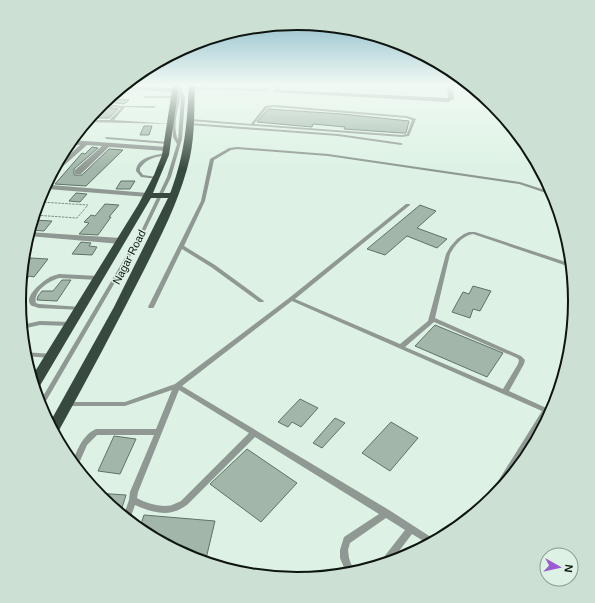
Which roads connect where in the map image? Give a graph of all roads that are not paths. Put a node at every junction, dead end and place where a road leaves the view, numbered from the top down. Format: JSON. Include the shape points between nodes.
{"nodes":[{"id":1,"x":117,"y":112,"type":"edge"},
{"id":2,"x":173,"y":112,"type":"edge"},
{"id":3,"x":176,"y":112,"type":"edge"},
{"id":4,"x":182,"y":112,"type":"edge"},
{"id":5,"x":191,"y":112,"type":"edge"},
{"id":6,"x":262,"y":112,"type":"edge"},
{"id":7,"x":348,"y":112,"type":"edge"},
{"id":8,"x":94,"y":121,"type":"edge"},
{"id":9,"x":112,"y":121,"type":"junction"},
{"id":10,"x":190,"y":122,"type":"junction"},
{"id":11,"x":171,"y":124,"type":"junction"},
{"id":12,"x":252,"y":124,"type":"junction"},
{"id":13,"x":107,"y":141,"type":"junction"},
{"id":14,"x":78,"y":142,"type":"edge"},
{"id":15,"x":86,"y":143,"type":"junction"},
{"id":16,"x":178,"y":143,"type":"junction"},
{"id":17,"x":401,"y":144,"type":"dead end"},
{"id":18,"x":167,"y":149,"type":"junction"},
{"id":19,"x":66,"y":160,"type":"edge"},
{"id":20,"x":78,"y":172,"type":"dead end"},
{"id":21,"x":156,"y":178,"type":"junction"},
{"id":22,"x":51,"y":189,"type":"edge"},
{"id":23,"x":546,"y":193,"type":"edge"},
{"id":24,"x":148,"y":195,"type":"junction"},
{"id":25,"x":160,"y":196,"type":"junction"},
{"id":26,"x":173,"y":196,"type":"junction"},
{"id":27,"x":408,"y":205,"type":"dead end"},
{"id":28,"x":34,"y":234,"type":"edge"},
{"id":29,"x":121,"y":241,"type":"junction"},
{"id":30,"x":181,"y":246,"type":"junction"},
{"id":31,"x":567,"y":264,"type":"edge"},
{"id":32,"x":99,"y":278,"type":"junction"},
{"id":33,"x":292,"y":298,"type":"junction"},
{"id":34,"x":261,"y":301,"type":"dead end"},
{"id":35,"x":151,"y":306,"type":"dead end"},
{"id":36,"x":81,"y":309,"type":"junction"},
{"id":37,"x":433,"y":319,"type":"junction"},
{"id":38,"x":27,"y":324,"type":"edge"},
{"id":39,"x":72,"y":324,"type":"junction"},
{"id":40,"x":401,"y":348,"type":"junction"},
{"id":41,"x":31,"y":355,"type":"edge"},
{"id":42,"x":52,"y":356,"type":"junction"},
{"id":43,"x":37,"y":379,"type":"edge"},
{"id":44,"x":177,"y":386,"type":"junction"},
{"id":45,"x":505,"y":392,"type":"junction"},
{"id":46,"x":44,"y":399,"type":"edge"},
{"id":47,"x":66,"y":404,"type":"junction"},
{"id":48,"x":546,"y":410,"type":"edge"},
{"id":49,"x":55,"y":424,"type":"edge"},
{"id":50,"x":538,"y":428,"type":"edge"},
{"id":51,"x":158,"y":432,"type":"junction"},
{"id":52,"x":254,"y":433,"type":"junction"},
{"id":53,"x":77,"y":459,"type":"edge"},
{"id":54,"x":509,"y":473,"type":"edge"},
{"id":55,"x":133,"y":500,"type":"junction"},
{"id":56,"x":128,"y":514,"type":"edge"},
{"id":57,"x":386,"y":514,"type":"junction"},
{"id":58,"x":411,"y":529,"type":"junction"},
{"id":59,"x":428,"y":540,"type":"edge"},
{"id":60,"x":388,"y":558,"type":"edge"},
{"id":61,"x":350,"y":568,"type":"edge"}],
"edges":[{"from":1,"to":9,"type":"lane"},
{"from":2,"to":11,"type":"highway","name":"Nagar Road"},
{"from":3,"to":16,"type":"lane","via":[[174,132]]},
{"from":4,"to":16,"type":"lane"},
{"from":5,"to":10,"type":"highway","name":"Nagar Road"},
{"from":6,"to":12,"type":"lane"},
{"from":7,"to":12,"type":"lane","via":[[414,119],[408,135]]},
{"from":8,"to":9,"type":"lane"},
{"from":9,"to":11,"type":"lane"},
{"from":10,"to":12,"type":"lane"},
{"from":10,"to":17,"type":"lane","via":[[338,135]]},
{"from":10,"to":26,"type":"highway","name":"Nagar Road","via":[[189,146]]},
{"from":11,"to":18,"type":"highway","name":"Nagar Road"},
{"from":13,"to":15,"type":"street"},
{"from":13,"to":18,"type":"street"},
{"from":13,"to":20,"type":"street"},
{"from":14,"to":15,"type":"street"},
{"from":15,"to":19,"type":"street"},
{"from":16,"to":25,"type":"lane","via":[[174,163]]},
{"from":18,"to":21,"type":"highway","name":"Nagar Road"},
{"from":18,"to":21,"type":"lane","via":[[142,161],[138,168],[142,176]]},
{"from":21,"to":24,"type":"highway","name":"Nagar Road"},
{"from":22,"to":24,"type":"street"},
{"from":23,"to":30,"type":"lane","via":[[520,183],[328,155],[233,148],[212,159],[203,201]]},
{"from":24,"to":25,"type":"highway"},
{"from":24,"to":29,"type":"highway","name":"Nagar Road"},
{"from":25,"to":26,"type":"highway"},
{"from":25,"to":46,"type":"lane","via":[[144,229]]},
{"from":26,"to":47,"type":"highway","name":"Nagar Road","via":[[128,289]]},
{"from":27,"to":33,"type":"lane"},
{"from":28,"to":29,"type":"street"},
{"from":29,"to":32,"type":"highway","name":"Nagar Road"},
{"from":30,"to":34,"type":"lane"},
{"from":30,"to":35,"type":"lane"},
{"from":31,"to":37,"type":"lane","via":[[468,232],[452,246],[448,254]]},
{"from":32,"to":36,"type":"highway","name":"Nagar Road"},
{"from":32,"to":36,"type":"lane","via":[[52,278],[37,289],[32,298],[33,304],[38,306]]},
{"from":33,"to":40,"type":"lane"},
{"from":33,"to":44,"type":"lane"},
{"from":36,"to":39,"type":"highway","name":"Nagar Road"},
{"from":37,"to":40,"type":"lane"},
{"from":37,"to":45,"type":"lane","via":[[522,360]]},
{"from":38,"to":39,"type":"lane"},
{"from":39,"to":42,"type":"highway","name":"Nagar Road"},
{"from":40,"to":45,"type":"lane"},
{"from":41,"to":42,"type":"lane"},
{"from":42,"to":43,"type":"highway","name":"Nagar Road"},
{"from":44,"to":47,"type":"lane","via":[[125,404]]},
{"from":44,"to":51,"type":"lane"},
{"from":44,"to":52,"type":"lane"},
{"from":45,"to":48,"type":"lane"},
{"from":47,"to":49,"type":"highway","name":"Nagar Road"},
{"from":50,"to":54,"type":"lane"},
{"from":51,"to":53,"type":"lane","via":[[96,432],[84,444]]},
{"from":51,"to":55,"type":"lane"},
{"from":52,"to":55,"type":"lane","via":[[184,503],[165,509],[138,504]]},
{"from":52,"to":57,"type":"lane"},
{"from":55,"to":56,"type":"lane"},
{"from":57,"to":58,"type":"lane"},
{"from":57,"to":61,"type":"lane","via":[[347,540],[343,556]]},
{"from":58,"to":59,"type":"lane"},
{"from":58,"to":60,"type":"lane"}]}
